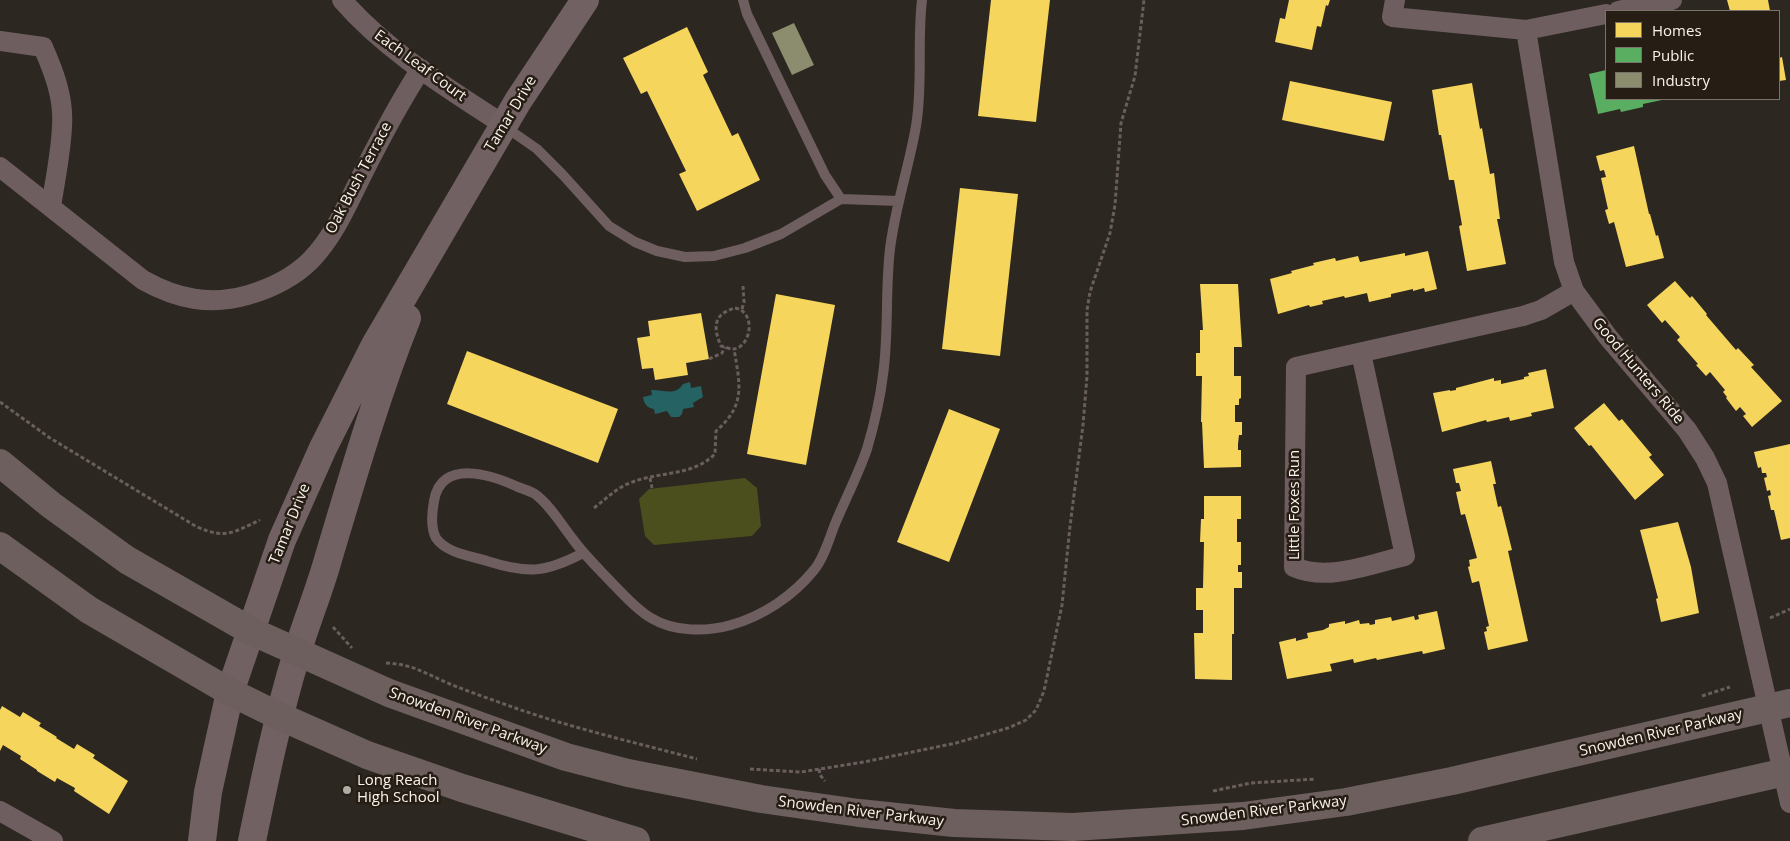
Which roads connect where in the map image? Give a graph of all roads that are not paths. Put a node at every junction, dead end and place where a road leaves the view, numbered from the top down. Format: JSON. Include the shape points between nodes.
{"nodes":[{"id":1,"x":342,"y":0,"type":"edge"},
{"id":2,"x":586,"y":0,"type":"edge"},
{"id":3,"x":743,"y":0,"type":"edge"},
{"id":4,"x":922,"y":0,"type":"edge"},
{"id":5,"x":1395,"y":0,"type":"edge"},
{"id":6,"x":1672,"y":0,"type":"edge"},
{"id":7,"x":1623,"y":10,"type":"edge"},
{"id":8,"x":1605,"y":14,"type":"edge"},
{"id":9,"x":1526,"y":30,"type":"junction"},
{"id":10,"x":0,"y":41,"type":"edge"},
{"id":11,"x":421,"y":69,"type":"junction"},
{"id":12,"x":504,"y":125,"type":"junction"},
{"id":13,"x":0,"y":167,"type":"edge"},
{"id":14,"x":841,"y":199,"type":"junction"},
{"id":15,"x":898,"y":202,"type":"junction"},
{"id":16,"x":52,"y":207,"type":"junction"},
{"id":17,"x":442,"y":230,"type":"junction"},
{"id":18,"x":1574,"y":291,"type":"junction"},
{"id":19,"x":1361,"y":353,"type":"junction"},
{"id":20,"x":0,"y":464,"type":"edge"},
{"id":21,"x":0,"y":546,"type":"edge"},
{"id":22,"x":583,"y":553,"type":"junction"},
{"id":23,"x":250,"y":631,"type":"junction"},
{"id":24,"x":297,"y":653,"type":"junction"},
{"id":25,"x":230,"y":692,"type":"junction"},
{"id":26,"x":1779,"y":705,"type":"edge"},
{"id":27,"x":280,"y":716,"type":"junction"},
{"id":28,"x":1786,"y":772,"type":"edge"},
{"id":29,"x":1790,"y":804,"type":"edge"},
{"id":30,"x":0,"y":811,"type":"edge"},
{"id":31,"x":53,"y":841,"type":"edge"},
{"id":32,"x":202,"y":841,"type":"edge"},
{"id":33,"x":252,"y":841,"type":"edge"},
{"id":34,"x":636,"y":841,"type":"edge"},
{"id":35,"x":1482,"y":841,"type":"edge"}],
"edges":[{"from":1,"to":11,"type":"street","name":"Each Leaf Court","via":[[357,18]]},
{"from":2,"to":12,"type":"street","name":"Tamar Drive","via":[[554,44]]},
{"from":3,"to":14,"type":"lane","via":[[825,175]]},
{"from":4,"to":15,"type":"lane","via":[[916,125]]},
{"from":5,"to":9,"type":"street","via":[[1392,17]]},
{"from":6,"to":7,"type":"street"},
{"from":8,"to":9,"type":"street"},
{"from":9,"to":18,"type":"street","name":"Good Hunters Ride","via":[[1564,262]]},
{"from":10,"to":16,"type":"street","via":[[43,47],[53,70],[60,94],[62,124]]},
{"from":11,"to":12,"type":"street","name":"Each Leaf Court"},
{"from":11,"to":16,"type":"street","name":"Oak Bush Terrace","via":[[393,114],[333,232],[311,260],[291,277],[268,289],[236,299],[208,300],[186,299],[162,291],[142,280]]},
{"from":12,"to":14,"type":"lane","via":[[537,149],[609,226],[657,251],[685,257],[714,256],[745,248],[781,234]]},
{"from":12,"to":17,"type":"street","name":"Tamar Drive"},
{"from":13,"to":16,"type":"street","name":"Oak Bush Terrace"},
{"from":14,"to":15,"type":"lane"},
{"from":15,"to":22,"type":"lane","via":[[886,282],[886,344],[878,411],[866,452],[816,567],[792,593],[742,622],[717,628],[691,629],[651,619],[634,606]]},
{"from":17,"to":23,"type":"street","name":"Tamar Drive","via":[[375,344],[322,448],[282,540]]},
{"from":17,"to":24,"type":"street","name":"Tamar Drive","via":[[393,351]]},
{"from":18,"to":19,"type":"street","name":"Little Foxes Run","via":[[1541,310],[1523,316]]},
{"from":18,"to":26,"type":"street","name":"Good Hunters Ride","via":[[1608,337],[1687,430],[1717,483]]},
{"from":19,"to":19,"type":"street","name":"Little Foxes Run","via":[[1296,367],[1294,567],[1306,572],[1344,570],[1405,556]]},
{"from":20,"to":23,"type":"main road","name":"Snowden River Parkway","via":[[127,560]]},
{"from":21,"to":25,"type":"main road","via":[[89,610]]},
{"from":22,"to":22,"type":"lane","via":[[535,494],[508,482],[466,472],[444,481],[435,493],[432,525],[437,539],[450,549],[505,567],[526,570],[544,569]]},
{"from":23,"to":24,"type":"main road","name":"Snowden River Parkway"},
{"from":23,"to":25,"type":"street","name":"Tamar Drive"},
{"from":24,"to":26,"type":"main road","name":"Snowden River Parkway","via":[[389,693],[566,757],[628,773],[761,799],[859,813],[964,823],[1073,827],[1243,816],[1337,803],[1452,781]]},
{"from":24,"to":27,"type":"street","name":"Tamar Drive"},
{"from":25,"to":27,"type":"main road"},
{"from":25,"to":32,"type":"street","name":"Tamar Drive","via":[[208,792]]},
{"from":26,"to":28,"type":"street","name":"Good Hunters Ride"},
{"from":27,"to":33,"type":"street","name":"Tamar Drive"},
{"from":27,"to":34,"type":"main road","via":[[367,755],[462,788]]},
{"from":28,"to":29,"type":"street","name":"Good Hunters Ride"},
{"from":28,"to":35,"type":"main road"},
{"from":30,"to":31,"type":"street"}]}
